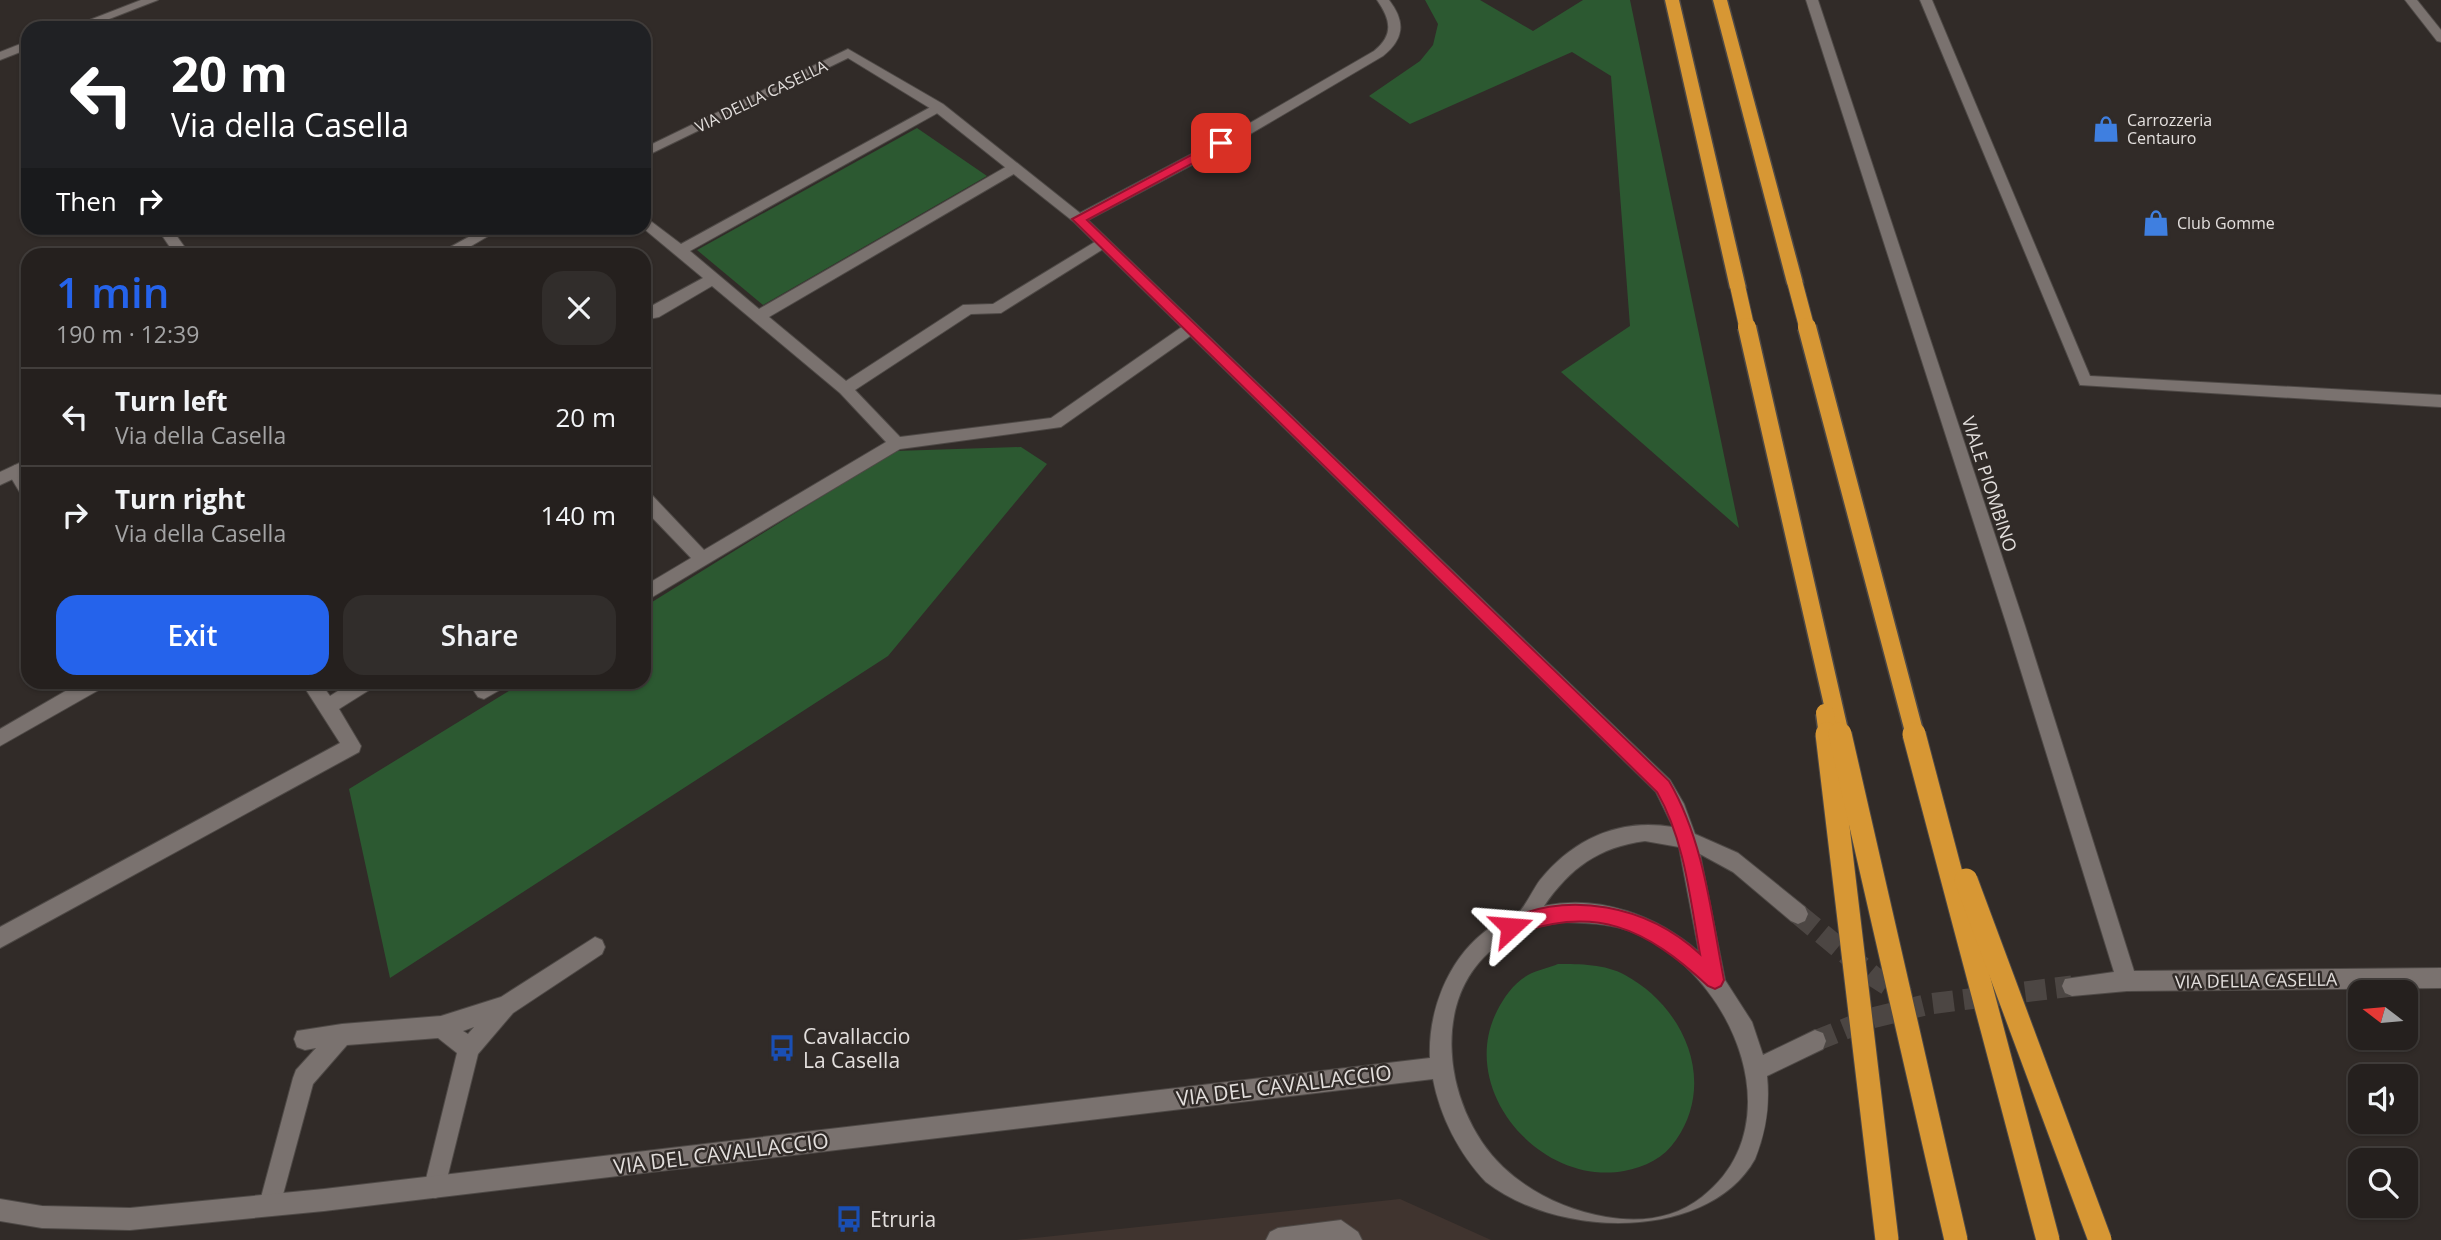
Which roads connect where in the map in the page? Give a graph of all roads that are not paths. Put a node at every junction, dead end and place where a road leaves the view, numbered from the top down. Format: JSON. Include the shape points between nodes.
{"nodes":[{"id":1,"x":152,"y":0,"type":"edge"},
{"id":2,"x":1383,"y":0,"type":"edge"},
{"id":3,"x":1672,"y":0,"type":"edge"},
{"id":4,"x":1720,"y":0,"type":"edge"},
{"id":5,"x":1812,"y":0,"type":"edge"},
{"id":6,"x":1926,"y":0,"type":"edge"},
{"id":7,"x":2411,"y":0,"type":"edge"},
{"id":8,"x":94,"y":21,"type":"edge"},
{"id":9,"x":2441,"y":38,"type":"edge"},
{"id":10,"x":21,"y":48,"type":"edge"},
{"id":11,"x":0,"y":56,"type":"edge"},
{"id":12,"x":938,"y":107,"type":"junction"},
{"id":13,"x":651,"y":150,"type":"edge"},
{"id":14,"x":1014,"y":168,"type":"junction"},
{"id":15,"x":1079,"y":219,"type":"junction"},
{"id":16,"x":651,"y":226,"type":"edge"},
{"id":17,"x":482,"y":235,"type":"edge"},
{"id":18,"x":1103,"y":243,"type":"junction"},
{"id":19,"x":456,"y":248,"type":"edge"},
{"id":20,"x":681,"y":250,"type":"junction"},
{"id":21,"x":714,"y":278,"type":"junction"},
{"id":22,"x":651,"y":313,"type":"edge"},
{"id":23,"x":759,"y":316,"type":"junction"},
{"id":24,"x":1191,"y":327,"type":"junction"},
{"id":25,"x":845,"y":389,"type":"junction"},
{"id":26,"x":2441,"y":401,"type":"edge"},
{"id":27,"x":897,"y":443,"type":"junction"},
{"id":28,"x":651,"y":505,"type":"edge"},
{"id":29,"x":703,"y":560,"type":"junction"},
{"id":30,"x":651,"y":591,"type":"edge"},
{"id":31,"x":1813,"y":611,"type":"junction"},
{"id":32,"x":86,"y":689,"type":"edge"},
{"id":33,"x":315,"y":689,"type":"edge"},
{"id":34,"x":357,"y":689,"type":"edge"},
{"id":35,"x":327,"y":707,"type":"junction"},
{"id":36,"x":0,"y":738,"type":"edge"},
{"id":37,"x":1929,"y":783,"type":"junction"},
{"id":38,"x":1687,"y":839,"type":"junction"},
{"id":39,"x":1798,"y":914,"type":"tunnel mouth"},
{"id":40,"x":1524,"y":921,"type":"junction"},
{"id":41,"x":0,"y":938,"type":"edge"},
{"id":42,"x":595,"y":947,"type":"dead end"},
{"id":43,"x":2441,"y":978,"type":"edge"},
{"id":44,"x":1715,"y":980,"type":"junction"},
{"id":45,"x":2127,"y":981,"type":"junction"},
{"id":46,"x":2072,"y":986,"type":"tunnel mouth"},
{"id":47,"x":506,"y":1006,"type":"junction"},
{"id":48,"x":440,"y":1027,"type":"junction"},
{"id":49,"x":342,"y":1035,"type":"junction"},
{"id":50,"x":305,"y":1039,"type":"dead end"},
{"id":51,"x":1815,"y":1041,"type":"tunnel mouth"},
{"id":52,"x":469,"y":1049,"type":"junction"},
{"id":53,"x":1441,"y":1067,"type":"junction"},
{"id":54,"x":1758,"y":1069,"type":"junction"},
{"id":55,"x":435,"y":1187,"type":"junction"},
{"id":56,"x":270,"y":1205,"type":"junction"},
{"id":57,"x":0,"y":1210,"type":"edge"},
{"id":58,"x":1673,"y":1234,"type":"edge"},
{"id":59,"x":1278,"y":1240,"type":"edge"},
{"id":60,"x":1350,"y":1240,"type":"edge"},
{"id":61,"x":1887,"y":1240,"type":"edge"},
{"id":62,"x":1956,"y":1240,"type":"edge"},
{"id":63,"x":2048,"y":1240,"type":"edge"},
{"id":64,"x":2100,"y":1240,"type":"edge"}],
"edges":[{"from":1,"to":8,"type":"street"},
{"from":2,"to":15,"type":"street","via":[[1392,12],[1396,31],[1379,52],[1316,92]]},
{"from":3,"to":31,"type":"highway","bridge":true},
{"from":4,"to":37,"type":"highway","bridge":true},
{"from":5,"to":45,"type":"street","name":"VIALE PIOMBINO"},
{"from":6,"to":26,"type":"street","via":[[2085,382]]},
{"from":7,"to":9,"type":"street"},
{"from":10,"to":11,"type":"street"},
{"from":12,"to":13,"type":"street","name":"VIA DELLA CASELLA","via":[[848,53]]},
{"from":12,"to":14,"type":"street","name":"VIA DELLA CASELLA"},
{"from":12,"to":20,"type":"street"},
{"from":14,"to":15,"type":"street","name":"VIA DELLA CASELLA"},
{"from":14,"to":23,"type":"street"},
{"from":15,"to":18,"type":"street","name":"VIA DELLA CASELLA"},
{"from":16,"to":20,"type":"street"},
{"from":17,"to":19,"type":"street"},
{"from":18,"to":24,"type":"street","name":"VIA DELLA CASELLA"},
{"from":18,"to":25,"type":"street","via":[[996,309],[968,309]]},
{"from":20,"to":21,"type":"street"},
{"from":21,"to":22,"type":"street"},
{"from":21,"to":23,"type":"street"},
{"from":23,"to":25,"type":"street"},
{"from":24,"to":27,"type":"street","via":[[1055,423]]},
{"from":24,"to":38,"type":"street","name":"VIA DELLA CASELLA","via":[[1641,763],[1663,786]]},
{"from":25,"to":27,"type":"street"},
{"from":27,"to":29,"type":"street"},
{"from":28,"to":29,"type":"street"},
{"from":29,"to":30,"type":"street"},
{"from":31,"to":61,"type":"highway","bridge":true},
{"from":31,"to":62,"type":"highway","bridge":true},
{"from":32,"to":36,"type":"street"},
{"from":33,"to":35,"type":"street"},
{"from":34,"to":35,"type":"street"},
{"from":35,"to":41,"type":"street","via":[[352,746]]},
{"from":37,"to":63,"type":"highway","bridge":true},
{"from":37,"to":64,"type":"highway","bridge":true},
{"from":38,"to":39,"type":"street","via":[[1729,857]]},
{"from":38,"to":40,"type":"street","via":[[1651,833],[1609,838],[1593,845],[1554,875]]},
{"from":38,"to":44,"type":"street","name":"VIA DELLA CASELLA"},
{"from":40,"to":44,"type":"street","via":[[1562,912],[1603,914],[1634,923],[1682,949]]},
{"from":40,"to":53,"type":"street","via":[[1497,934],[1458,976],[1442,1024]]},
{"from":42,"to":47,"type":"street"},
{"from":43,"to":45,"type":"street","name":"VIA DELLA CASELLA"},
{"from":44,"to":54,"type":"street","via":[[1742,1022]]},
{"from":45,"to":46,"type":"street","name":"VIA DELLA CASELLA"},
{"from":47,"to":48,"type":"street"},
{"from":47,"to":52,"type":"street"},
{"from":48,"to":49,"type":"street"},
{"from":48,"to":52,"type":"street"},
{"from":49,"to":50,"type":"street"},
{"from":49,"to":56,"type":"street","via":[[304,1077]]},
{"from":51,"to":54,"type":"street"},
{"from":52,"to":55,"type":"street"},
{"from":53,"to":55,"type":"street","name":"VIA DEL CAVALLACCIO"},
{"from":53,"to":58,"type":"street","via":[[1449,1104],[1466,1140],[1490,1173],[1521,1200],[1557,1221],[1595,1232]]},
{"from":54,"to":58,"type":"street","via":[[1759,1109],[1752,1148],[1733,1182]]},
{"from":55,"to":56,"type":"street","name":"VIA DEL CAVALLACCIO"},
{"from":56,"to":57,"type":"street","name":"VIA DEL CAVALLACCIO","via":[[130,1219],[42,1217]]},
{"from":59,"to":60,"type":"street","via":[[1340,1231]]}]}
